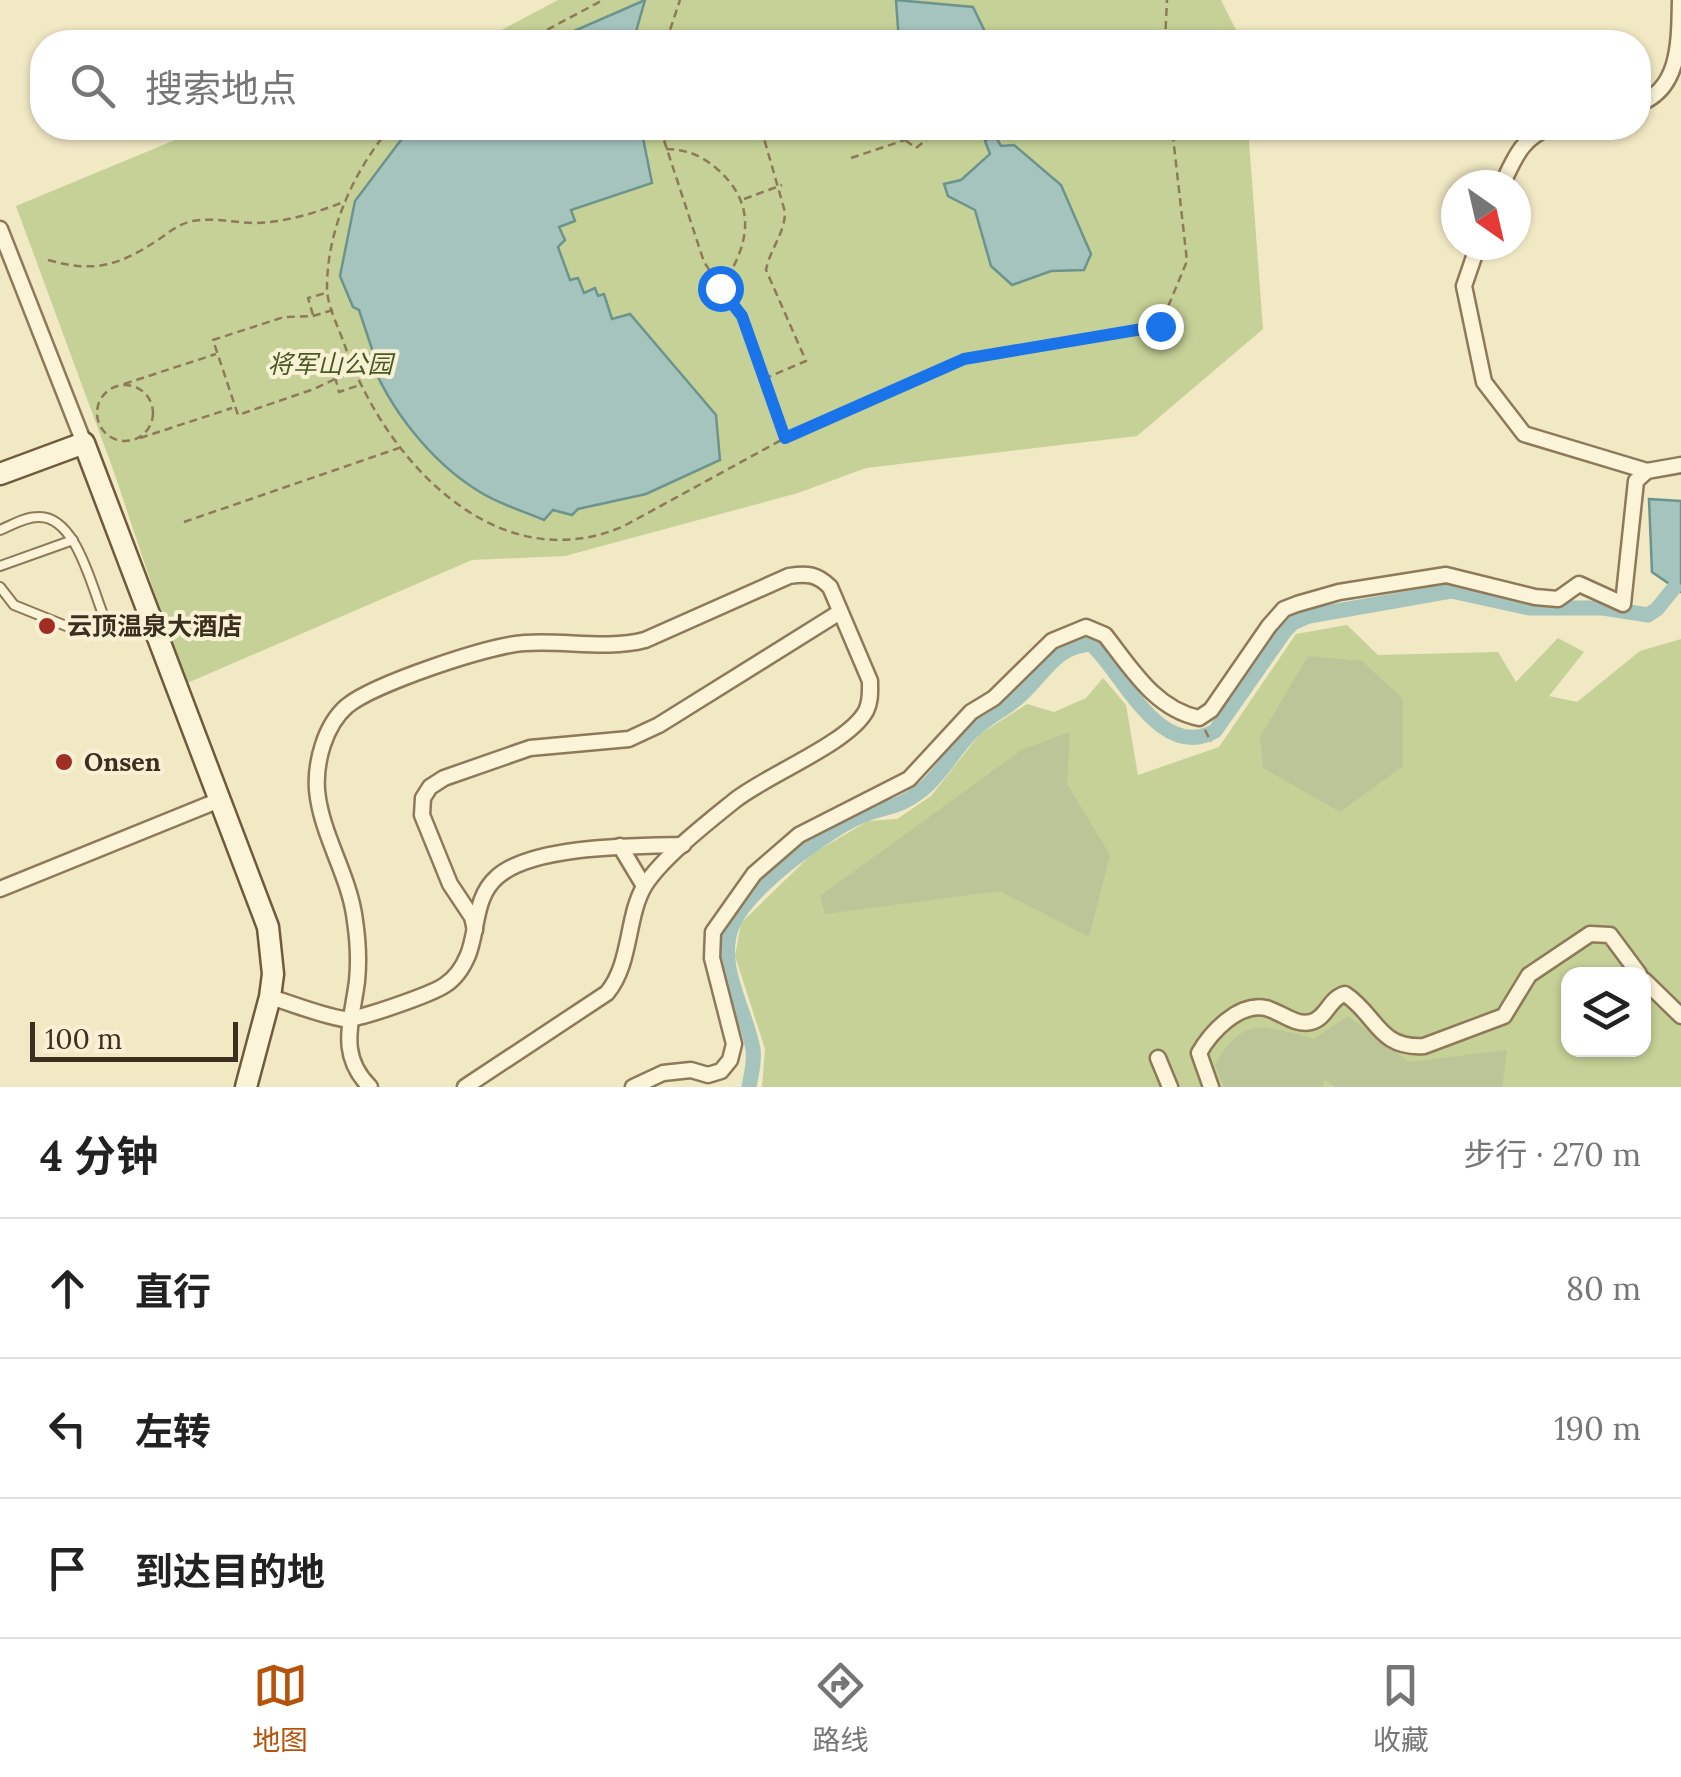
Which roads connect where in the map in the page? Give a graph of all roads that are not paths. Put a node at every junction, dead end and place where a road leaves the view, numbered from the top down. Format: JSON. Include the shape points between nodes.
{"nodes":[{"id":1,"x":1680,"y":0,"type":"edge"},
{"id":2,"x":1651,"y":100,"type":"edge"},
{"id":3,"x":1527,"y":140,"type":"edge"},
{"id":4,"x":1509,"y":170,"type":"edge"},
{"id":5,"x":0,"y":229,"type":"edge"},
{"id":6,"x":1473,"y":260,"type":"edge"},
{"id":7,"x":84,"y":443,"type":"junction"},
{"id":8,"x":1681,"y":465,"type":"edge"},
{"id":9,"x":1647,"y":471,"type":"junction"},
{"id":10,"x":0,"y":474,"type":"edge"},
{"id":11,"x":0,"y":530,"type":"edge"},
{"id":12,"x":73,"y":540,"type":"junction"},
{"id":13,"x":0,"y":566,"type":"edge"},
{"id":14,"x":0,"y":587,"type":"edge"},
{"id":15,"x":840,"y":612,"type":"junction"},
{"id":16,"x":222,"y":799,"type":"junction"},
{"id":17,"x":683,"y":845,"type":"junction"},
{"id":18,"x":620,"y":846,"type":"junction"},
{"id":19,"x":644,"y":886,"type":"junction"},
{"id":20,"x":0,"y":890,"type":"edge"},
{"id":21,"x":475,"y":930,"type":"junction"},
{"id":22,"x":1634,"y":967,"type":"edge"},
{"id":23,"x":1651,"y":987,"type":"edge"},
{"id":24,"x":270,"y":998,"type":"junction"},
{"id":25,"x":1681,"y":1016,"type":"edge"},
{"id":26,"x":348,"y":1020,"type":"junction"},
{"id":27,"x":1158,"y":1058,"type":"dead end"},
{"id":28,"x":246,"y":1087,"type":"edge"},
{"id":29,"x":370,"y":1087,"type":"edge"},
{"id":30,"x":465,"y":1087,"type":"edge"},
{"id":31,"x":633,"y":1087,"type":"edge"},
{"id":32,"x":1170,"y":1087,"type":"edge"},
{"id":33,"x":1211,"y":1087,"type":"edge"}],
"edges":[{"from":1,"to":2,"type":"street","via":[[1678,62],[1672,81]]},
{"from":3,"to":4,"type":"street"},
{"from":5,"to":7,"type":"street"},
{"from":6,"to":9,"type":"street","via":[[1464,286],[1484,382],[1524,434]]},
{"from":7,"to":10,"type":"street"},
{"from":7,"to":16,"type":"street"},
{"from":8,"to":9,"type":"street"},
{"from":9,"to":31,"type":"street","via":[[1636,480],[1622,604],[1578,584],[1558,598],[1535,597],[1446,575],[1339,592],[1284,609],[1199,718],[1159,700],[1096,629],[1052,641],[971,712],[909,779],[799,835],[754,874],[713,932],[715,971],[734,1044],[730,1060],[708,1075],[663,1074]]},
{"from":11,"to":12,"type":"lane","via":[[33,516],[51,518]]},
{"from":12,"to":13,"type":"lane"},
{"from":12,"to":14,"type":"lane","via":[[104,617],[90,631],[14,605]]},
{"from":15,"to":17,"type":"street","via":[[870,681],[866,710],[856,724],[737,799]]},
{"from":15,"to":21,"type":"street","via":[[659,726],[629,738],[530,748],[430,787],[422,814]]},
{"from":15,"to":26,"type":"street","via":[[821,578],[789,576],[645,640],[623,646],[555,641],[490,647],[366,694],[346,708],[323,745],[317,790],[355,916],[358,960]]},
{"from":16,"to":20,"type":"street"},
{"from":16,"to":24,"type":"street","via":[[268,928]]},
{"from":17,"to":18,"type":"street"},
{"from":17,"to":19,"type":"street"},
{"from":18,"to":19,"type":"street"},
{"from":18,"to":21,"type":"street","via":[[542,856],[496,877],[482,895]]},
{"from":19,"to":30,"type":"street","via":[[618,976],[607,992]]},
{"from":21,"to":26,"type":"street","via":[[460,970],[447,984]]},
{"from":22,"to":33,"type":"street","via":[[1610,934],[1590,934],[1529,975],[1504,1016],[1424,1046],[1388,1040],[1345,994],[1310,1022],[1253,1008],[1227,1020],[1199,1054]]},
{"from":23,"to":25,"type":"street"},
{"from":24,"to":26,"type":"street"},
{"from":24,"to":28,"type":"street"},
{"from":26,"to":29,"type":"street","via":[[348,1052]]},
{"from":27,"to":32,"type":"street"}]}
